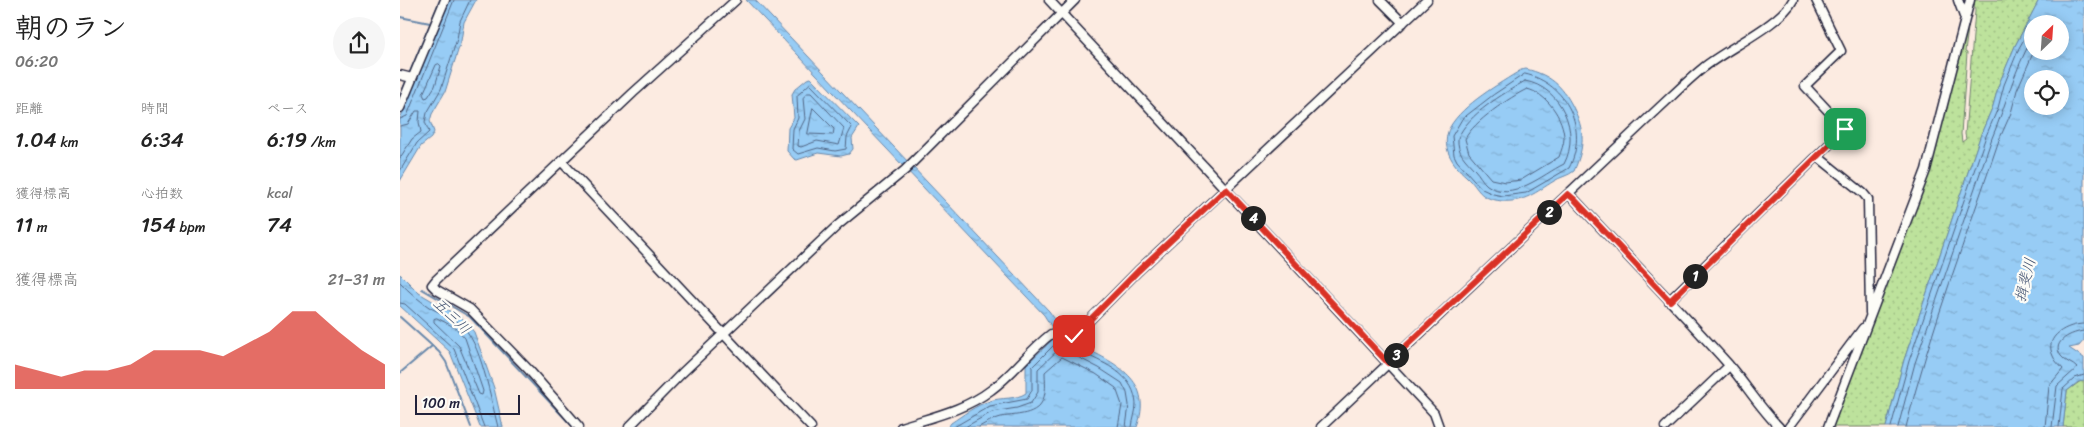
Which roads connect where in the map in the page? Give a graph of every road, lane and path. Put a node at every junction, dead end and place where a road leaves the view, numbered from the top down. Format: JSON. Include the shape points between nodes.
{"nodes":[{"id":1,"x":445,"y":0,"type":"edge"},
{"id":2,"x":736,"y":0,"type":"edge"},
{"id":3,"x":1050,"y":0,"type":"edge"},
{"id":4,"x":1075,"y":0,"type":"edge"},
{"id":5,"x":1380,"y":0,"type":"edge"},
{"id":6,"x":1428,"y":0,"type":"edge"},
{"id":7,"x":1792,"y":0,"type":"edge"},
{"id":8,"x":1816,"y":0,"type":"edge"},
{"id":9,"x":1958,"y":0,"type":"edge"},
{"id":10,"x":1970,"y":0,"type":"edge"},
{"id":11,"x":1062,"y":12,"type":"junction"},
{"id":12,"x":1965,"y":20,"type":"junction"},
{"id":13,"x":1403,"y":23,"type":"junction"},
{"id":14,"x":400,"y":76,"type":"edge"},
{"id":15,"x":412,"y":78,"type":"junction"},
{"id":16,"x":400,"y":108,"type":"edge"},
{"id":17,"x":1817,"y":156,"type":"junction"},
{"id":18,"x":561,"y":161,"type":"junction"},
{"id":19,"x":1226,"y":189,"type":"junction"},
{"id":20,"x":1568,"y":194,"type":"junction"},
{"id":21,"x":1670,"y":301,"type":"junction"},
{"id":22,"x":1869,"y":319,"type":"junction"},
{"id":23,"x":724,"y":334,"type":"junction"},
{"id":24,"x":1388,"y":363,"type":"junction"},
{"id":25,"x":1729,"y":366,"type":"junction"},
{"id":26,"x":579,"y":427,"type":"edge"},
{"id":27,"x":629,"y":427,"type":"edge"},
{"id":28,"x":810,"y":427,"type":"edge"},
{"id":29,"x":901,"y":427,"type":"edge"},
{"id":30,"x":1321,"y":427,"type":"edge"},
{"id":31,"x":1439,"y":427,"type":"edge"},
{"id":32,"x":1666,"y":427,"type":"edge"},
{"id":33,"x":1779,"y":427,"type":"edge"},
{"id":34,"x":1789,"y":427,"type":"edge"},
{"id":35,"x":1828,"y":427,"type":"edge"}],
"edges":[{"from":1,"to":15,"type":"street"},
{"from":2,"to":18,"type":"street"},
{"from":3,"to":11,"type":"street"},
{"from":4,"to":11,"type":"street"},
{"from":5,"to":13,"type":"street"},
{"from":6,"to":13,"type":"street"},
{"from":7,"to":20,"type":"street","via":[[1777,18],[1703,67]]},
{"from":8,"to":17,"type":"street","via":[[1841,51],[1805,86],[1845,129]]},
{"from":9,"to":12,"type":"street"},
{"from":10,"to":12,"type":"street"},
{"from":11,"to":19,"type":"street"},
{"from":11,"to":23,"type":"street","via":[[905,170],[838,226]]},
{"from":12,"to":22,"type":"street","via":[[1926,170]]},
{"from":13,"to":19,"type":"street"},
{"from":14,"to":15,"type":"street"},
{"from":15,"to":16,"type":"street"},
{"from":17,"to":21,"type":"street"},
{"from":17,"to":22,"type":"street","via":[[1868,199]]},
{"from":18,"to":23,"type":"street"},
{"from":18,"to":26,"type":"street","via":[[432,285],[470,309]]},
{"from":19,"to":24,"type":"street"},
{"from":19,"to":29,"type":"street","via":[[1074,336],[1060,332],[1051,334],[976,401]]},
{"from":20,"to":21,"type":"street"},
{"from":20,"to":24,"type":"street"},
{"from":21,"to":25,"type":"street"},
{"from":22,"to":34,"type":"street"},
{"from":22,"to":35,"type":"street"},
{"from":23,"to":27,"type":"street"},
{"from":23,"to":28,"type":"street"},
{"from":24,"to":30,"type":"street"},
{"from":24,"to":31,"type":"street","via":[[1434,413]]},
{"from":25,"to":32,"type":"street"},
{"from":25,"to":33,"type":"street"}]}
